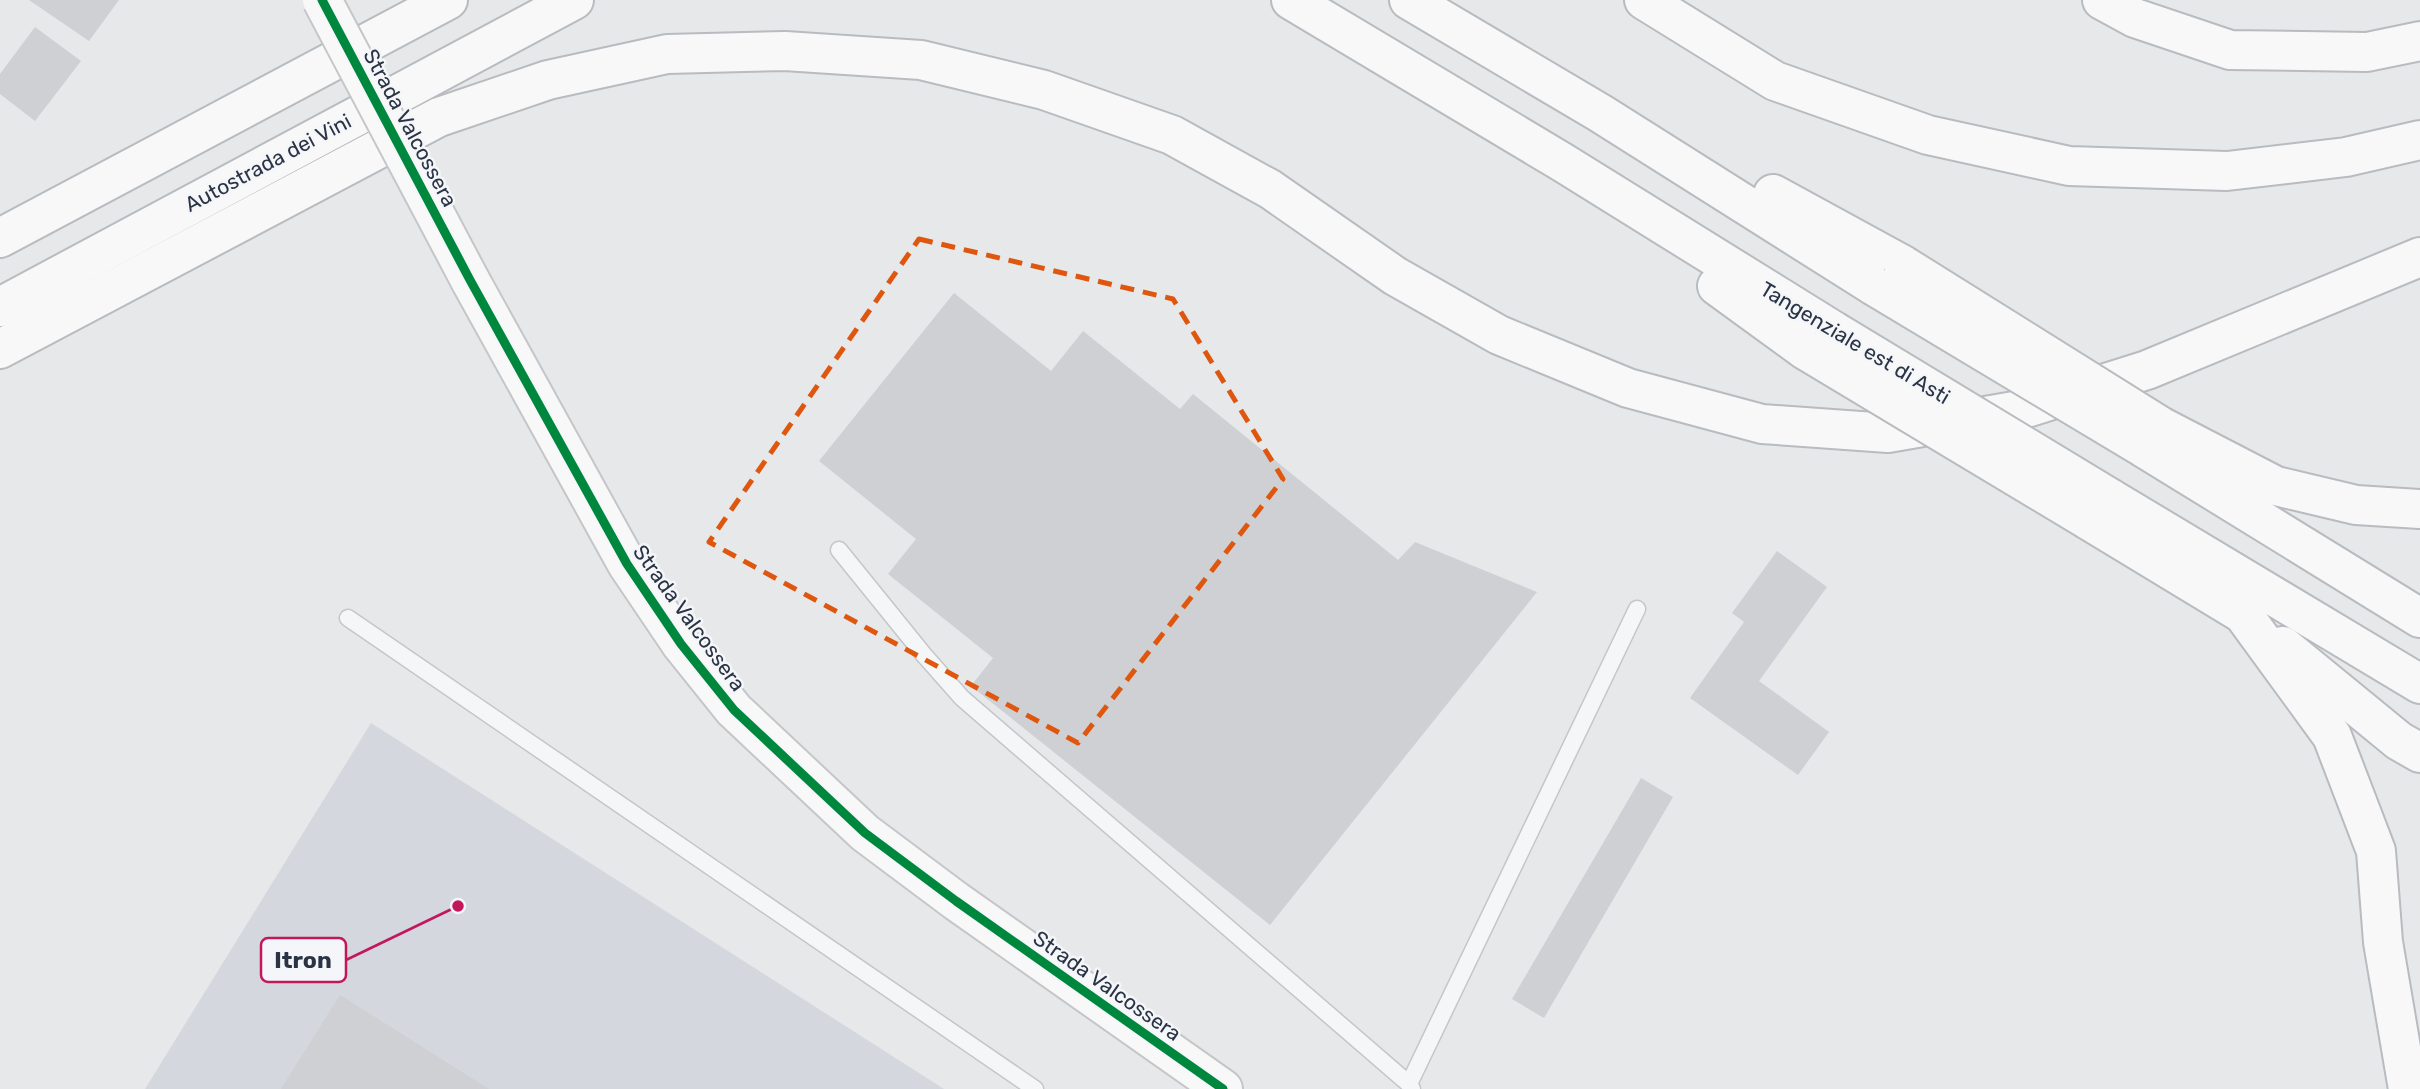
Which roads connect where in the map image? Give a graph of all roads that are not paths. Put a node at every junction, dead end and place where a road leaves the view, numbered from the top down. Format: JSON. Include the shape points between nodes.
{"nodes":[{"id":1,"x":322,"y":0,"type":"edge"},
{"id":2,"x":448,"y":0,"type":"edge"},
{"id":3,"x":574,"y":0,"type":"edge"},
{"id":4,"x":1292,"y":0,"type":"edge"},
{"id":5,"x":1409,"y":0,"type":"edge"},
{"id":6,"x":1644,"y":0,"type":"edge"},
{"id":7,"x":2102,"y":0,"type":"edge"},
{"id":8,"x":2420,"y":41,"type":"edge"},
{"id":9,"x":2420,"y":140,"type":"edge"},
{"id":10,"x":0,"y":238,"type":"edge"},
{"id":11,"x":2420,"y":257,"type":"edge"},
{"id":12,"x":0,"y":307,"type":"edge"},
{"id":13,"x":0,"y":349,"type":"edge"},
{"id":14,"x":2153,"y":438,"type":"junction"},
{"id":15,"x":2099,"y":509,"type":"junction"},
{"id":16,"x":2420,"y":509,"type":"edge"},
{"id":17,"x":839,"y":550,"type":"dead end"},
{"id":18,"x":1637,"y":609,"type":"dead end"},
{"id":19,"x":2243,"y":614,"type":"junction"},
{"id":20,"x":348,"y":618,"type":"dead end"},
{"id":21,"x":2420,"y":618,"type":"edge"},
{"id":22,"x":2420,"y":684,"type":"edge"},
{"id":23,"x":2410,"y":747,"type":"edge"},
{"id":24,"x":1411,"y":1086,"type":"edge"},
{"id":25,"x":1035,"y":1089,"type":"edge"},
{"id":26,"x":1223,"y":1089,"type":"edge"},
{"id":27,"x":2408,"y":1089,"type":"edge"}],
"edges":[{"from":1,"to":26,"type":"main road","name":"Strada Valcossera","bridge":true,"via":[[627,564],[681,644],[734,710],[865,833]]},
{"from":2,"to":10,"type":"main road"},
{"from":3,"to":12,"type":"main road","name":"Autostrada dei Vini"},
{"from":4,"to":15,"type":"main road","name":"Tangenziale est di Asti","bridge":true,"via":[[1562,162],[1819,340]]},
{"from":5,"to":14,"type":"main road","bridge":true,"via":[[1888,275]]},
{"from":6,"to":9,"type":"main road","via":[[1775,81],[1928,135],[2069,166],[2227,171],[2346,157]]},
{"from":7,"to":8,"type":"main road","via":[[2135,18],[2230,50],[2367,52]]},
{"from":11,"to":13,"type":"main road","via":[[2147,370],[2020,410],[1888,433],[1762,424],[1628,388],[1499,335],[1395,276],[1270,190],[1172,135],[1044,90],[920,60],[785,51],[667,54],[548,80],[439,117]]},
{"from":14,"to":16,"type":"main road","via":[[2276,486],[2356,505]]},
{"from":14,"to":21,"type":"main road"},
{"from":15,"to":19,"type":"main road"},
{"from":15,"to":22,"type":"main road","name":"Tangenziale est di Asti"},
{"from":17,"to":24,"type":"lane","via":[[962,698]]},
{"from":18,"to":24,"type":"lane"},
{"from":19,"to":23,"type":"main road"},
{"from":19,"to":27,"type":"main road","via":[[2332,736],[2376,851],[2383,942]]},
{"from":20,"to":25,"type":"lane"}]}
